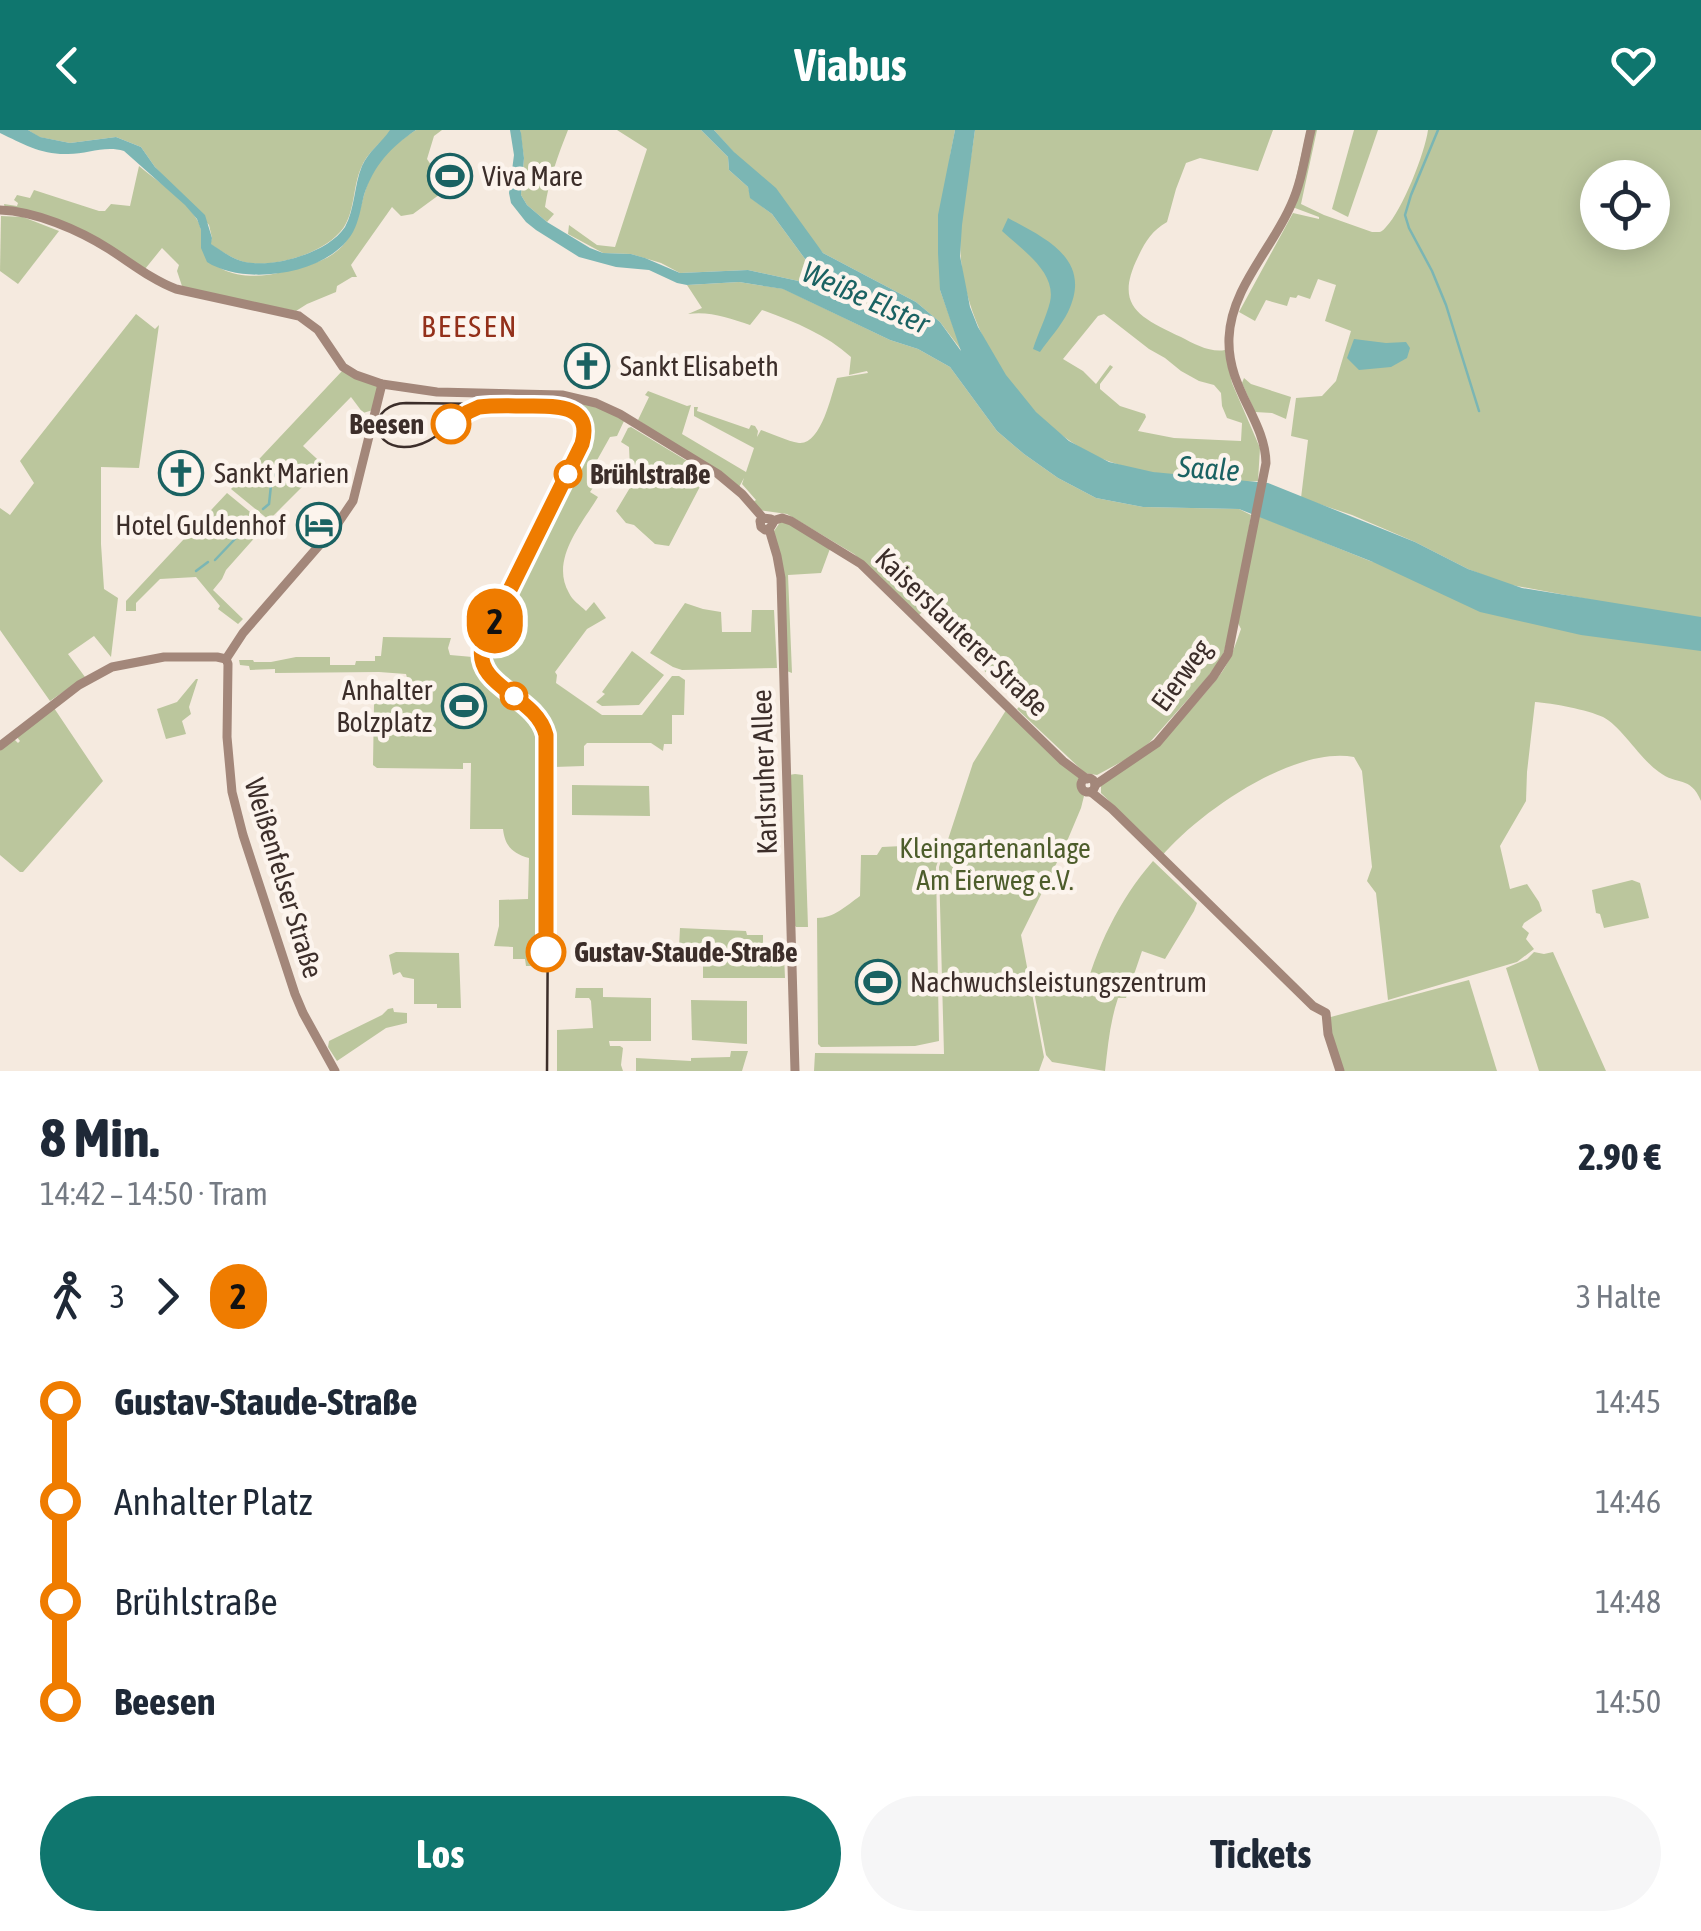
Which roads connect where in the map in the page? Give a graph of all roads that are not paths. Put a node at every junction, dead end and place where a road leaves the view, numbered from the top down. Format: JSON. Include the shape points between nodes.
{"nodes":[{"id":1,"x":1311,"y":130,"type":"edge"},
{"id":2,"x":0,"y":210,"type":"edge"},
{"id":3,"x":382,"y":384,"type":"junction"},
{"id":4,"x":768,"y":523,"type":"junction"},
{"id":5,"x":226,"y":660,"type":"junction"},
{"id":6,"x":0,"y":746,"type":"edge"},
{"id":7,"x":1090,"y":784,"type":"junction"},
{"id":8,"x":335,"y":1071,"type":"edge"},
{"id":9,"x":798,"y":1071,"type":"edge"},
{"id":10,"x":1340,"y":1071,"type":"edge"}],
"edges":[{"from":1,"to":7,"type":"street","name":"Eierweg","via":[[1295,196],[1233,314],[1233,371],[1264,445],[1265,475],[1231,646],[1157,743]]},
{"from":2,"to":3,"type":"street","via":[[28,212],[95,241],[176,290],[299,316],[318,330],[343,367]]},
{"from":3,"to":4,"type":"street","via":[[562,394],[596,403],[725,479]]},
{"from":3,"to":5,"type":"street","via":[[352,501]]},
{"from":4,"to":7,"type":"street","name":"Kaiserslauterer Straße","via":[[787,519],[852,557]]},
{"from":4,"to":9,"type":"street","name":"Karlsruher Allee","via":[[781,578]]},
{"from":5,"to":6,"type":"street","via":[[164,658],[112,667]]},
{"from":5,"to":8,"type":"street","name":"Weißenfelser Straße","via":[[236,812],[295,994]]},
{"from":7,"to":10,"type":"street","name":"Kaiserslauterer Straße","via":[[1326,1012]]}]}
